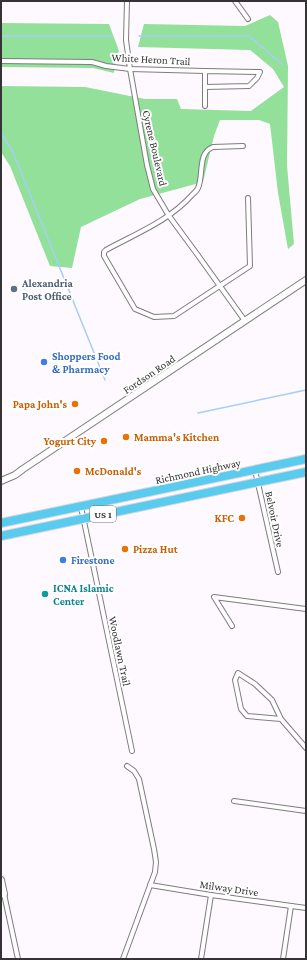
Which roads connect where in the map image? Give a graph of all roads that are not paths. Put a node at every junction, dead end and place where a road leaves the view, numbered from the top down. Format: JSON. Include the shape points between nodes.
{"nodes":[{"id":1,"x":127,"y":1,"type":"edge"},
{"id":2,"x":235,"y":1,"type":"edge"},
{"id":3,"x":248,"y":19,"type":"dead end"},
{"id":4,"x":1,"y":61,"type":"edge"},
{"id":5,"x":130,"y":69,"type":"junction"},
{"id":6,"x":205,"y":71,"type":"junction"},
{"id":7,"x":205,"y":87,"type":"junction"},
{"id":8,"x":205,"y":106,"type":"dead end"},
{"id":9,"x":243,"y":146,"type":"dead end"},
{"id":10,"x":248,"y":198,"type":"dead end"},
{"id":11,"x":169,"y":216,"type":"junction"},
{"id":12,"x":306,"y":280,"type":"edge"},
{"id":13,"x":220,"y":286,"type":"junction"},
{"id":14,"x":244,"y":321,"type":"junction"},
{"id":15,"x":306,"y":459,"type":"edge"},
{"id":16,"x":255,"y":470,"type":"junction"},
{"id":17,"x":306,"y":472,"type":"edge"},
{"id":18,"x":1,"y":481,"type":"edge"},
{"id":19,"x":258,"y":482,"type":"junction"},
{"id":20,"x":81,"y":507,"type":"junction"},
{"id":21,"x":83,"y":518,"type":"junction"},
{"id":22,"x":1,"y":523,"type":"edge"},
{"id":23,"x":1,"y":536,"type":"edge"},
{"id":24,"x":278,"y":572,"type":"dead end"},
{"id":25,"x":306,"y":609,"type":"edge"},
{"id":26,"x":232,"y":626,"type":"dead end"},
{"id":27,"x":281,"y":719,"type":"junction"},
{"id":28,"x":306,"y":748,"type":"edge"},
{"id":29,"x":132,"y":751,"type":"dead end"},
{"id":30,"x":128,"y":766,"type":"dead end"},
{"id":31,"x":234,"y":801,"type":"dead end"},
{"id":32,"x":306,"y":811,"type":"edge"},
{"id":33,"x":1,"y":880,"type":"edge"},
{"id":34,"x":150,"y":885,"type":"junction"},
{"id":35,"x":2,"y":894,"type":"edge"},
{"id":36,"x":211,"y":895,"type":"junction"},
{"id":37,"x":291,"y":906,"type":"junction"},
{"id":38,"x":306,"y":908,"type":"edge"},
{"id":39,"x":18,"y":959,"type":"edge"},
{"id":40,"x":124,"y":959,"type":"edge"},
{"id":41,"x":201,"y":959,"type":"edge"},
{"id":42,"x":283,"y":959,"type":"edge"}],
"edges":[{"from":1,"to":5,"type":"street","name":"Cyrene Boulevard","via":[[126,40]]},
{"from":2,"to":3,"type":"street"},
{"from":4,"to":5,"type":"street","name":"White Heron Trail","via":[[92,62]]},
{"from":5,"to":6,"type":"street","name":"White Heron Trail"},
{"from":5,"to":11,"type":"street","name":"Cyrene Boulevard","via":[[153,189]]},
{"from":6,"to":7,"type":"street"},
{"from":6,"to":7,"type":"street","name":"White Heron Trail","via":[[260,72],[249,86]]},
{"from":7,"to":8,"type":"street"},
{"from":9,"to":11,"type":"street","via":[[208,148],[204,154],[198,188]]},
{"from":10,"to":13,"type":"street","via":[[250,266]]},
{"from":11,"to":13,"type":"street","name":"Cyrene Boulevard"},
{"from":11,"to":13,"type":"street","via":[[104,252],[135,309],[154,317],[174,316]]},
{"from":12,"to":14,"type":"street","name":"Fordson Road"},
{"from":13,"to":14,"type":"street","name":"Cyrene Boulevard"},
{"from":14,"to":18,"type":"street","name":"Fordson Road","via":[[15,475]]},
{"from":15,"to":16,"type":"highway","name":"Richmond Highway","number":"US 1"},
{"from":16,"to":19,"type":"street","name":"Belvoir Drive"},
{"from":16,"to":20,"type":"highway","name":"Richmond Highway","number":"US 1"},
{"from":17,"to":19,"type":"highway","name":"Richmond Highway","number":"US 1"},
{"from":19,"to":21,"type":"highway","name":"Richmond Highway","number":"US 1"},
{"from":19,"to":24,"type":"street","name":"Belvoir Drive"},
{"from":20,"to":21,"type":"street","name":"Woodlawn Trail"},
{"from":20,"to":22,"type":"highway","name":"Richmond Highway","number":"US 1"},
{"from":21,"to":23,"type":"highway","name":"Richmond Highway","number":"US 1"},
{"from":21,"to":29,"type":"street","name":"Woodlawn Trail"},
{"from":25,"to":26,"type":"street","via":[[214,597]]},
{"from":27,"to":27,"type":"street","via":[[272,700],[238,673],[234,680],[242,709],[247,716]]},
{"from":27,"to":28,"type":"street"},
{"from":30,"to":34,"type":"street","via":[[139,779],[154,849],[155,872]]},
{"from":31,"to":32,"type":"street"},
{"from":33,"to":35,"type":"street"},
{"from":34,"to":36,"type":"street","name":"Milway Drive"},
{"from":34,"to":40,"type":"street"},
{"from":35,"to":39,"type":"street"},
{"from":36,"to":37,"type":"street","name":"Milway Drive"},
{"from":36,"to":41,"type":"street"},
{"from":37,"to":38,"type":"street","name":"Milway Drive"},
{"from":37,"to":42,"type":"street"}]}
